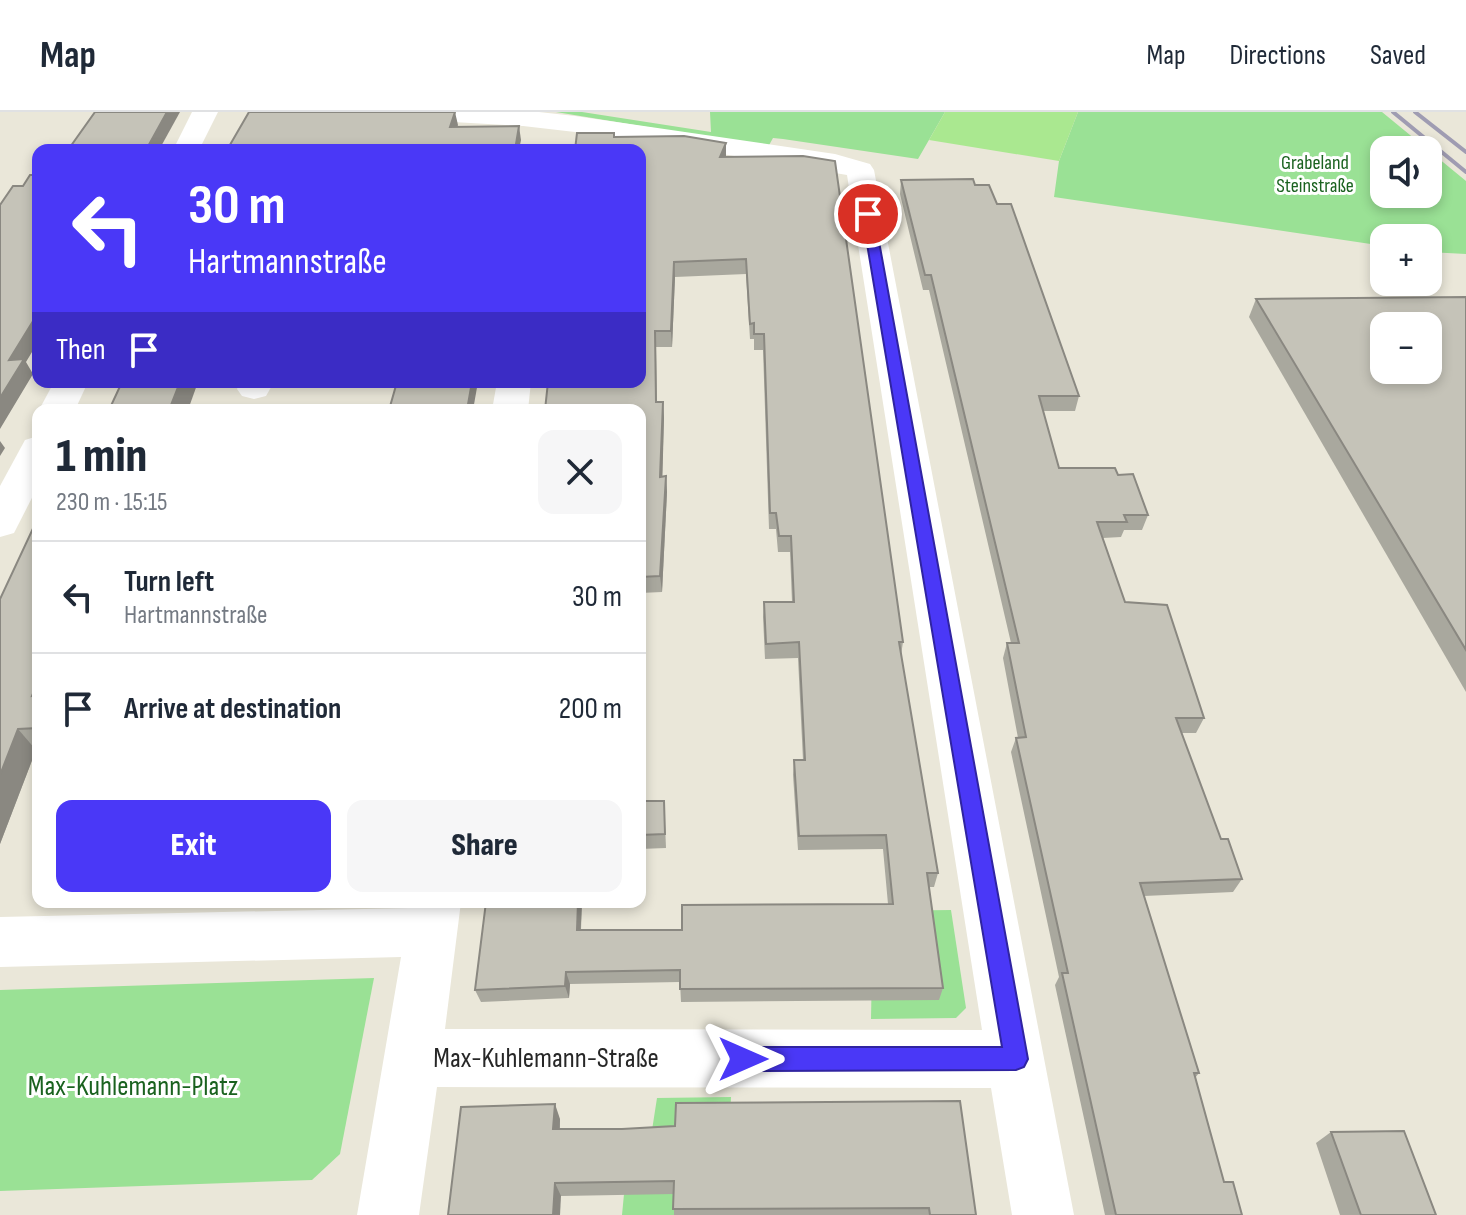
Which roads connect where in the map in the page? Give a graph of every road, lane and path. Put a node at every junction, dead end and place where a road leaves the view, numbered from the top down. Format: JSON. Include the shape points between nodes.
{"nodes":[{"id":1,"x":205,"y":112,"type":"edge"},
{"id":2,"x":418,"y":112,"type":"edge"},
{"id":3,"x":485,"y":113,"type":"edge"},
{"id":4,"x":554,"y":119,"type":"junction"},
{"id":5,"x":189,"y":144,"type":"edge"},
{"id":6,"x":550,"y":144,"type":"edge"},
{"id":7,"x":32,"y":460,"type":"edge"},
{"id":8,"x":0,"y":524,"type":"edge"},
{"id":9,"x":434,"y":917,"type":"edge"},
{"id":10,"x":0,"y":942,"type":"edge"},
{"id":11,"x":412,"y":1058,"type":"junction"},
{"id":12,"x":1016,"y":1059,"type":"junction"},
{"id":13,"x":388,"y":1215,"type":"edge"},
{"id":14,"x":1043,"y":1215,"type":"edge"}],
"edges":[{"from":1,"to":5,"type":"street"},
{"from":2,"to":3,"type":"street"},
{"from":3,"to":4,"type":"street"},
{"from":4,"to":6,"type":"street"},
{"from":4,"to":12,"type":"street","via":[[858,168]]},
{"from":7,"to":8,"type":"street"},
{"from":9,"to":10,"type":"street"},
{"from":9,"to":11,"type":"street"},
{"from":11,"to":12,"type":"street","name":"Max-Kuhlemann-Straße"},
{"from":11,"to":13,"type":"street"},
{"from":12,"to":14,"type":"street"}]}
